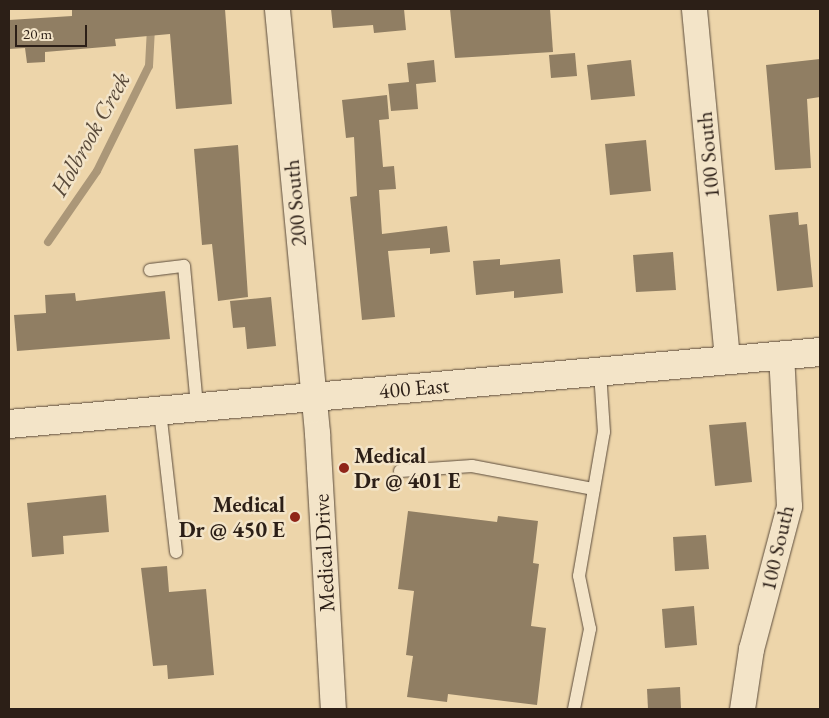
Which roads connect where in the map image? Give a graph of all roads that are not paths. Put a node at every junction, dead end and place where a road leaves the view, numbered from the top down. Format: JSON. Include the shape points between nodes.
{"nodes":[{"id":1,"x":276,"y":9,"type":"edge"},
{"id":2,"x":694,"y":9,"type":"edge"},
{"id":3,"x":150,"y":270,"type":"dead end"},
{"id":4,"x":820,"y":352,"type":"edge"},
{"id":5,"x":781,"y":355,"type":"junction"},
{"id":6,"x":727,"y":360,"type":"junction"},
{"id":7,"x":600,"y":371,"type":"junction"},
{"id":8,"x":313,"y":397,"type":"junction"},
{"id":9,"x":197,"y":408,"type":"junction"},
{"id":10,"x":160,"y":411,"type":"junction"},
{"id":11,"x":9,"y":424,"type":"edge"},
{"id":12,"x":400,"y":471,"type":"dead end"},
{"id":13,"x":594,"y":489,"type":"junction"},
{"id":14,"x":176,"y":552,"type":"dead end"},
{"id":15,"x":333,"y":709,"type":"edge"},
{"id":16,"x":574,"y":709,"type":"edge"},
{"id":17,"x":742,"y":709,"type":"edge"}],
"edges":[{"from":1,"to":8,"type":"street","name":"200 South"},
{"from":2,"to":6,"type":"street","name":"100 South"},
{"from":3,"to":9,"type":"lane","via":[[184,266]]},
{"from":4,"to":5,"type":"main road","name":"400 East"},
{"from":5,"to":6,"type":"main road","name":"400 East"},
{"from":5,"to":17,"type":"street","name":"100 South","via":[[789,506],[751,649]]},
{"from":6,"to":7,"type":"main road","name":"400 East"},
{"from":7,"to":8,"type":"main road","name":"400 East"},
{"from":7,"to":13,"type":"lane","via":[[604,432]]},
{"from":8,"to":9,"type":"main road","name":"400 East"},
{"from":8,"to":15,"type":"street","name":"Medical Drive"},
{"from":9,"to":10,"type":"main road","name":"400 East"},
{"from":10,"to":11,"type":"main road","name":"400 East"},
{"from":10,"to":14,"type":"lane"},
{"from":12,"to":13,"type":"lane","via":[[472,466]]},
{"from":13,"to":16,"type":"lane","via":[[579,576],[590,629]]}]}
